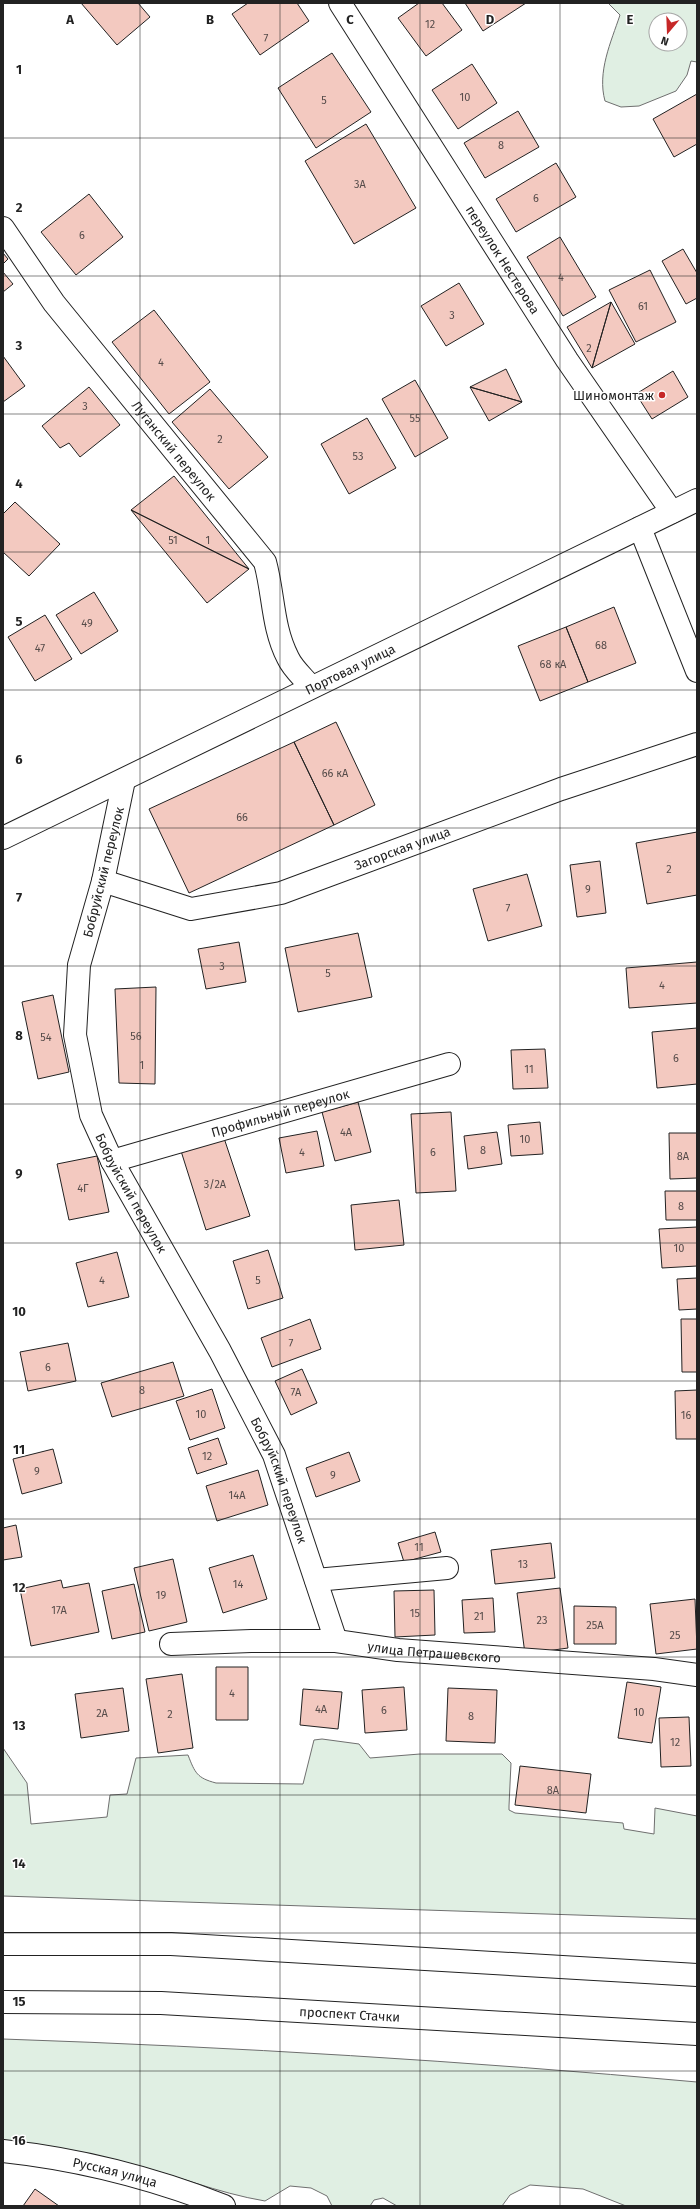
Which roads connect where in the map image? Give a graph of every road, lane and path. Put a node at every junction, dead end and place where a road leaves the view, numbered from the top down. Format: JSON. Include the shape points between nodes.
{"nodes":[{"id":1,"x":340,"y":3,"type":"edge"},
{"id":2,"x":3,"y":228,"type":"edge"},
{"id":3,"x":697,"y":500,"type":"edge"},
{"id":4,"x":672,"y":512,"type":"junction"},
{"id":5,"x":640,"y":528,"type":"junction"},
{"id":6,"x":697,"y":671,"type":"edge"},
{"id":7,"x":311,"y":687,"type":"junction"},
{"id":8,"x":697,"y":744,"type":"edge"},
{"id":9,"x":124,"y":780,"type":"junction"},
{"id":10,"x":3,"y":838,"type":"edge"},
{"id":11,"x":103,"y":881,"type":"junction"},
{"id":12,"x":449,"y":1064,"type":"dead end"},
{"id":13,"x":112,"y":1161,"type":"junction"},
{"id":14,"x":446,"y":1568,"type":"dead end"},
{"id":15,"x":316,"y":1580,"type":"junction"},
{"id":16,"x":336,"y":1641,"type":"junction"},
{"id":17,"x":171,"y":1644,"type":"dead end"},
{"id":18,"x":697,"y":1675,"type":"edge"},
{"id":19,"x":3,"y":1944,"type":"edge"},
{"id":20,"x":697,"y":1975,"type":"edge"},
{"id":21,"x":3,"y":2002,"type":"edge"},
{"id":22,"x":697,"y":2034,"type":"edge"},
{"id":23,"x":3,"y":2151,"type":"edge"},
{"id":24,"x":224,"y":2206,"type":"edge"}],
"edges":[{"from":1,"to":4,"type":"street","name":"переулок Нестерова","via":[[568,360]]},
{"from":2,"to":7,"type":"street","name":"Луганский переулок","via":[[54,303],[265,562],[271,583],[274,622],[288,659]]},
{"from":3,"to":4,"type":"street","name":"Портовая улица"},
{"from":4,"to":5,"type":"street","name":"Портовая улица"},
{"from":5,"to":6,"type":"street"},
{"from":5,"to":7,"type":"street","name":"Портовая улица"},
{"from":7,"to":9,"type":"street","name":"Портовая улица"},
{"from":8,"to":11,"type":"street","name":"Загорская улица","via":[[561,789],[281,893],[191,909]]},
{"from":9,"to":10,"type":"street","name":"Портовая улица"},
{"from":9,"to":11,"type":"street","name":"Бобруйский переулок"},
{"from":11,"to":13,"type":"street","name":"Бобруйский переулок","via":[[79,965],[75,1035],[91,1115]]},
{"from":12,"to":13,"type":"street","name":"Профильный переулок"},
{"from":13,"to":15,"type":"street","name":"Бобруйский переулок","via":[[220,1351],[274,1455]]},
{"from":14,"to":15,"type":"street"},
{"from":15,"to":16,"type":"street","name":"Бобруйский переулок"},
{"from":16,"to":17,"type":"street","name":"улица Петрашевского"},
{"from":16,"to":18,"type":"street","name":"улица Петрашевского","via":[[398,1650],[654,1669]]},
{"from":19,"to":20,"type":"street","via":[[171,1944]]},
{"from":21,"to":22,"type":"street","name":"проспект Стачки","via":[[162,2003]]},
{"from":23,"to":24,"type":"street","name":"Русская улица","via":[[47,2156],[130,2175]]}]}
